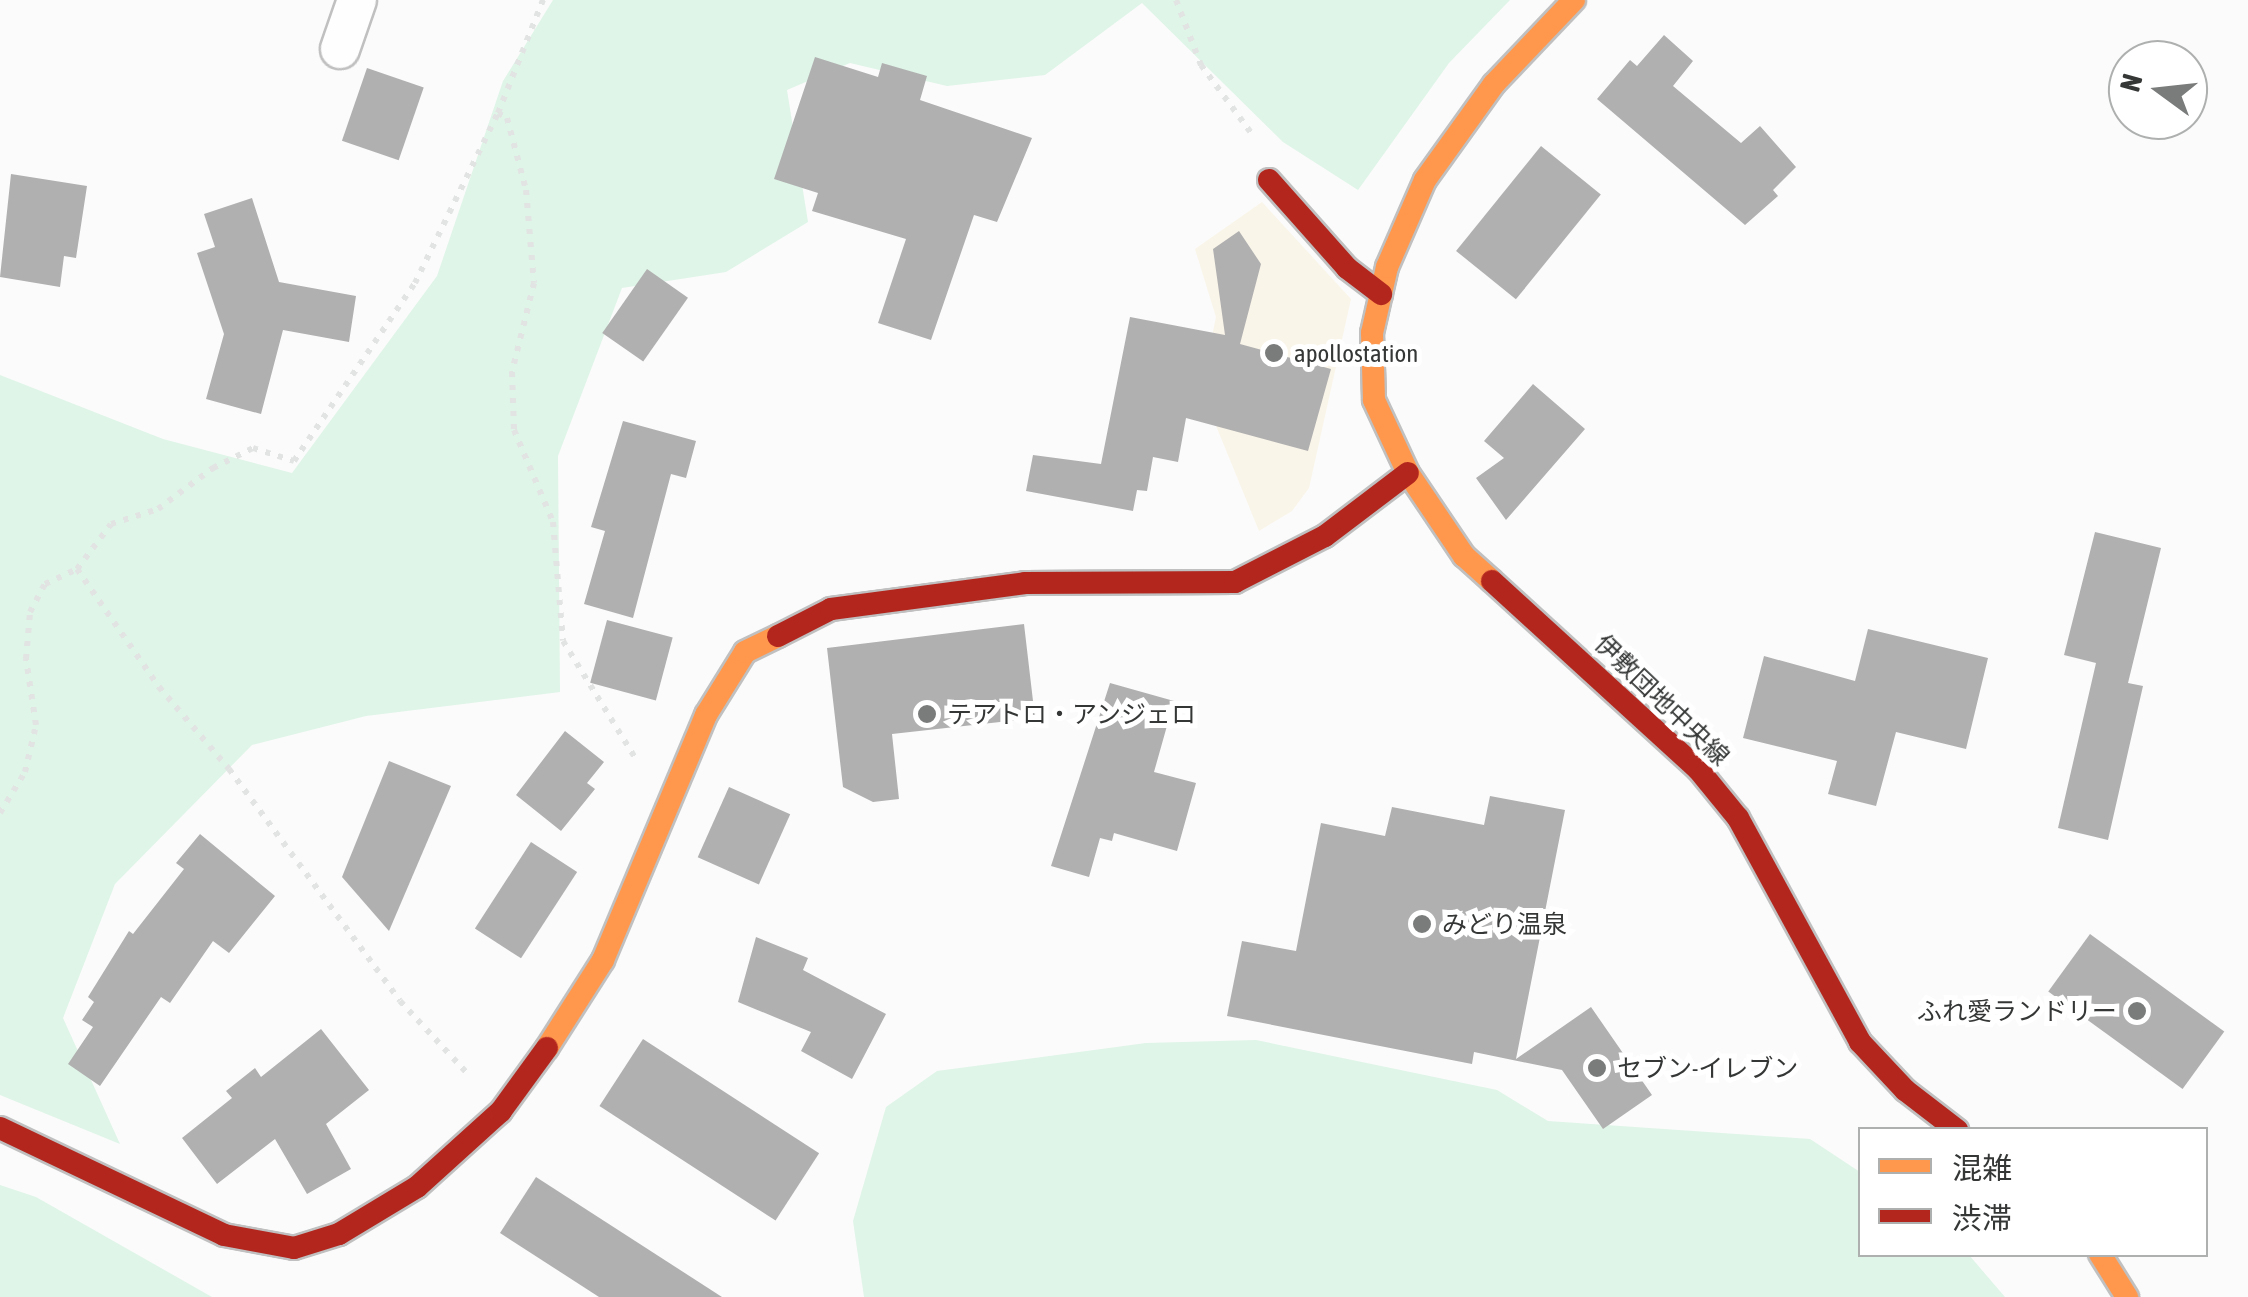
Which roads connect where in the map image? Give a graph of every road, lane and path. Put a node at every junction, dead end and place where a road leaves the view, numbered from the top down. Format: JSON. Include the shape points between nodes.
{"nodes":[{"id":1,"x":357,"y":0,"type":"edge"},
{"id":2,"x":544,"y":0,"type":"edge"},
{"id":3,"x":1176,"y":0,"type":"edge"},
{"id":4,"x":1574,"y":0,"type":"edge"},
{"id":5,"x":340,"y":48,"type":"dead end"},
{"id":6,"x":498,"y":113,"type":"junction"},
{"id":7,"x":1268,"y":180,"type":"joint"},
{"id":8,"x":1381,"y":294,"type":"junction"},
{"id":9,"x":1408,"y":473,"type":"junction"},
{"id":10,"x":77,"y":569,"type":"junction"},
{"id":11,"x":670,"y":810,"type":"junction"},
{"id":12,"x":0,"y":813,"type":"edge"},
{"id":13,"x":501,"y":1111,"type":"junction"},
{"id":14,"x":1954,"y":1127,"type":"edge"},
{"id":15,"x":0,"y":1128,"type":"edge"},
{"id":16,"x":2102,"y":1257,"type":"edge"},
{"id":17,"x":2127,"y":1297,"type":"edge"}],
"edges":[{"from":1,"to":5,"type":"street"},
{"from":2,"to":6,"type":"path"},
{"from":3,"to":7,"type":"path","via":[[1201,65],[1239,108],[1265,156]]},
{"from":4,"to":8,"type":"street","name":"伊敷団地中央線","via":[[1494,84],[1426,180]]},
{"from":6,"to":10,"type":"path","via":[[415,283],[294,460],[254,448],[213,468],[158,509],[111,524]]},
{"from":6,"to":11,"type":"path","via":[[507,118],[526,190],[534,283],[509,398],[514,430],[553,522],[563,641]]},
{"from":7,"to":8,"type":"street","via":[[1346,268]]},
{"from":8,"to":9,"type":"street","name":"伊敷団地中央線","via":[[1372,332],[1374,400]]},
{"from":9,"to":11,"type":"street","via":[[1325,536],[1235,582],[1025,583],[832,610],[798,624],[745,652],[726,675]]},
{"from":9,"to":14,"type":"street","name":"伊敷団地中央線","via":[[1464,556],[1698,768],[1738,818],[1860,1042]]},
{"from":10,"to":12,"type":"path","via":[[45,584],[30,612],[26,659],[36,724],[25,772]]},
{"from":10,"to":13,"type":"path","via":[[400,1001]]},
{"from":11,"to":13,"type":"street","via":[[602,960]]},
{"from":13,"to":15,"type":"street","via":[[416,1187],[339,1234],[294,1248],[224,1235]]},
{"from":16,"to":17,"type":"street"}]}
